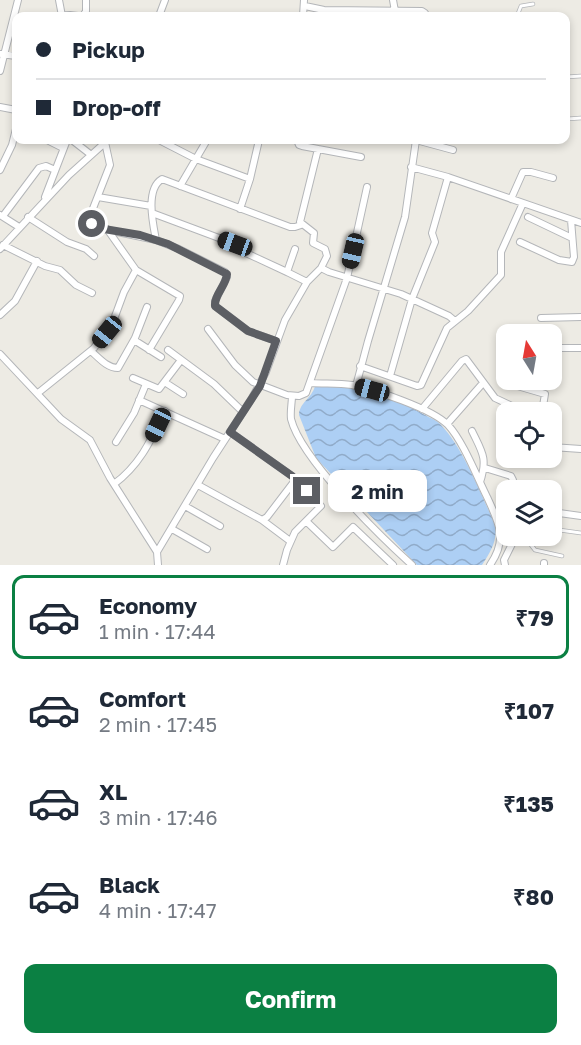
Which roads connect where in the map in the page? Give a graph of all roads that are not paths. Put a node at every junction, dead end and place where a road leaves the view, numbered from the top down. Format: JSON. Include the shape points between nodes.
{"nodes":[{"id":1,"x":393,"y":0,"type":"edge"},
{"id":2,"x":304,"y":3,"type":"edge"},
{"id":3,"x":533,"y":4,"type":"dead end"},
{"id":4,"x":395,"y":11,"type":"junction"},
{"id":5,"x":424,"y":12,"type":"edge"},
{"id":6,"x":519,"y":12,"type":"edge"},
{"id":7,"x":12,"y":26,"type":"edge"},
{"id":8,"x":2,"y":54,"type":"edge"},
{"id":9,"x":0,"y":71,"type":"edge"},
{"id":10,"x":12,"y":144,"type":"edge"},
{"id":11,"x":55,"y":144,"type":"edge"},
{"id":12,"x":65,"y":144,"type":"edge"},
{"id":13,"x":77,"y":144,"type":"edge"},
{"id":14,"x":103,"y":144,"type":"edge"},
{"id":15,"x":107,"y":144,"type":"edge"},
{"id":16,"x":167,"y":144,"type":"edge"},
{"id":17,"x":205,"y":144,"type":"edge"},
{"id":18,"x":257,"y":144,"type":"edge"},
{"id":19,"x":299,"y":144,"type":"edge"},
{"id":20,"x":415,"y":144,"type":"edge"},
{"id":21,"x":431,"y":144,"type":"edge"},
{"id":22,"x":63,"y":148,"type":"junction"},
{"id":23,"x":318,"y":149,"type":"junction"},
{"id":24,"x":453,"y":150,"type":"dead end"},
{"id":25,"x":90,"y":154,"type":"junction"},
{"id":26,"x":361,"y":157,"type":"dead end"},
{"id":27,"x":196,"y":159,"type":"junction"},
{"id":28,"x":411,"y":167,"type":"junction"},
{"id":29,"x":0,"y":170,"type":"edge"},
{"id":30,"x":55,"y":170,"type":"junction"},
{"id":31,"x":448,"y":177,"type":"junction"},
{"id":32,"x":553,"y":178,"type":"dead end"},
{"id":33,"x":250,"y":179,"type":"junction"},
{"id":34,"x":180,"y":186,"type":"junction"},
{"id":35,"x":367,"y":187,"type":"dead end"},
{"id":36,"x":98,"y":197,"type":"junction"},
{"id":37,"x":511,"y":199,"type":"junction"},
{"id":38,"x":43,"y":203,"type":"junction"},
{"id":39,"x":523,"y":203,"type":"junction"},
{"id":40,"x":240,"y":209,"type":"junction"},
{"id":41,"x":152,"y":210,"type":"junction"},
{"id":42,"x":1,"y":215,"type":"edge"},
{"id":43,"x":528,"y":217,"type":"dead end"},
{"id":44,"x":28,"y":218,"type":"junction"},
{"id":45,"x":571,"y":220,"type":"junction"},
{"id":46,"x":581,"y":223,"type":"edge"},
{"id":47,"x":301,"y":225,"type":"junction"},
{"id":48,"x":19,"y":227,"type":"junction"},
{"id":49,"x":107,"y":229,"type":"junction"},
{"id":50,"x":572,"y":238,"type":"junction"},
{"id":51,"x":156,"y":240,"type":"junction"},
{"id":52,"x":520,"y":242,"type":"dead end"},
{"id":53,"x":1,"y":247,"type":"edge"},
{"id":54,"x":295,"y":249,"type":"dead end"},
{"id":55,"x":94,"y":256,"type":"dead end"},
{"id":56,"x":37,"y":261,"type":"junction"},
{"id":57,"x":321,"y":268,"type":"junction"},
{"id":58,"x":136,"y":270,"type":"junction"},
{"id":59,"x":287,"y":272,"type":"junction"},
{"id":60,"x":347,"y":278,"type":"junction"},
{"id":61,"x":307,"y":282,"type":"junction"},
{"id":62,"x":385,"y":288,"type":"junction"},
{"id":63,"x":92,"y":293,"type":"dead end"},
{"id":64,"x":412,"y":299,"type":"junction"},
{"id":65,"x":147,"y":307,"type":"dead end"},
{"id":66,"x":0,"y":315,"type":"edge"},
{"id":67,"x":581,"y":317,"type":"edge"},
{"id":68,"x":541,"y":318,"type":"dead end"},
{"id":69,"x":455,"y":321,"type":"junction"},
{"id":70,"x":208,"y":328,"type":"dead end"},
{"id":71,"x":134,"y":340,"type":"junction"},
{"id":72,"x":276,"y":341,"type":"junction"},
{"id":73,"x":562,"y":348,"type":"edge"},
{"id":74,"x":581,"y":348,"type":"edge"},
{"id":75,"x":149,"y":350,"type":"junction"},
{"id":76,"x":168,"y":350,"type":"dead end"},
{"id":77,"x":91,"y":351,"type":"junction"},
{"id":78,"x":0,"y":354,"type":"edge"},
{"id":79,"x":161,"y":357,"type":"dead end"},
{"id":80,"x":182,"y":360,"type":"junction"},
{"id":81,"x":360,"y":366,"type":"junction"},
{"id":82,"x":390,"y":375,"type":"junction"},
{"id":83,"x":133,"y":378,"type":"dead end"},
{"id":84,"x":165,"y":383,"type":"junction"},
{"id":85,"x":310,"y":383,"type":"junction"},
{"id":86,"x":483,"y":383,"type":"junction"},
{"id":87,"x":146,"y":384,"type":"junction"},
{"id":88,"x":260,"y":386,"type":"junction"},
{"id":89,"x":356,"y":386,"type":"junction"},
{"id":90,"x":531,"y":390,"type":"edge"},
{"id":91,"x":38,"y":393,"type":"junction"},
{"id":92,"x":183,"y":394,"type":"dead end"},
{"id":93,"x":292,"y":396,"type":"junction"},
{"id":94,"x":139,"y":400,"type":"junction"},
{"id":95,"x":501,"y":402,"type":"edge"},
{"id":96,"x":544,"y":402,"type":"edge"},
{"id":97,"x":422,"y":409,"type":"junction"},
{"id":98,"x":165,"y":411,"type":"junction"},
{"id":99,"x":243,"y":412,"type":"junction"},
{"id":100,"x":447,"y":424,"type":"junction"},
{"id":101,"x":472,"y":430,"type":"dead end"},
{"id":102,"x":230,"y":432,"type":"junction"},
{"id":103,"x":225,"y":439,"type":"junction"},
{"id":104,"x":116,"y":442,"type":"dead end"},
{"id":105,"x":562,"y":448,"type":"edge"},
{"id":106,"x":581,"y":449,"type":"edge"},
{"id":107,"x":484,"y":468,"type":"junction"},
{"id":108,"x":296,"y":479,"type":"junction"},
{"id":109,"x":513,"y":480,"type":"edge"},
{"id":110,"x":480,"y":482,"type":"junction"},
{"id":111,"x":114,"y":484,"type":"junction"},
{"id":112,"x":198,"y":485,"type":"junction"},
{"id":113,"x":185,"y":506,"type":"junction"},
{"id":114,"x":562,"y":513,"type":"edge"},
{"id":115,"x":581,"y":516,"type":"edge"},
{"id":116,"x":496,"y":517,"type":"edge"},
{"id":117,"x":262,"y":520,"type":"junction"},
{"id":118,"x":306,"y":521,"type":"junction"},
{"id":119,"x":220,"y":526,"type":"dead end"},
{"id":120,"x":172,"y":529,"type":"junction"},
{"id":121,"x":562,"y":530,"type":"edge"},
{"id":122,"x":581,"y":533,"type":"edge"},
{"id":123,"x":290,"y":541,"type":"junction"},
{"id":124,"x":498,"y":546,"type":"edge"},
{"id":125,"x":511,"y":546,"type":"edge"},
{"id":126,"x":532,"y":546,"type":"edge"},
{"id":127,"x":207,"y":549,"type":"dead end"},
{"id":128,"x":157,"y":552,"type":"junction"},
{"id":129,"x":562,"y":556,"type":"dead end"},
{"id":130,"x":158,"y":565,"type":"edge"},
{"id":131,"x":284,"y":565,"type":"edge"},
{"id":132,"x":393,"y":565,"type":"edge"},
{"id":133,"x":412,"y":565,"type":"edge"},
{"id":134,"x":490,"y":565,"type":"edge"},
{"id":135,"x":505,"y":565,"type":"edge"}],
"edges":[{"from":1,"to":4,"type":"street"},
{"from":2,"to":4,"type":"street","via":[[330,10]]},
{"from":3,"to":6,"type":"lane","via":[[521,6]]},
{"from":4,"to":5,"type":"street"},
{"from":7,"to":8,"type":"street"},
{"from":8,"to":9,"type":"street"},
{"from":10,"to":29,"type":"street"},
{"from":11,"to":22,"type":"street"},
{"from":12,"to":22,"type":"street"},
{"from":13,"to":25,"type":"street"},
{"from":14,"to":25,"type":"street"},
{"from":15,"to":36,"type":"street","via":[[110,165]]},
{"from":16,"to":27,"type":"street"},
{"from":17,"to":27,"type":"street"},
{"from":18,"to":33,"type":"street"},
{"from":19,"to":23,"type":"street"},
{"from":20,"to":28,"type":"street"},
{"from":21,"to":24,"type":"street"},
{"from":22,"to":30,"type":"street"},
{"from":23,"to":26,"type":"street"},
{"from":23,"to":47,"type":"street"},
{"from":25,"to":38,"type":"street"},
{"from":27,"to":33,"type":"street"},
{"from":27,"to":34,"type":"street"},
{"from":28,"to":31,"type":"street"},
{"from":28,"to":62,"type":"street","via":[[405,217]]},
{"from":30,"to":38,"type":"street"},
{"from":30,"to":42,"type":"street","via":[[39,168]]},
{"from":31,"to":37,"type":"street"},
{"from":31,"to":64,"type":"street","via":[[432,233],[435,242]]},
{"from":32,"to":37,"type":"street","via":[[523,172]]},
{"from":33,"to":40,"type":"street"},
{"from":34,"to":40,"type":"street"},
{"from":34,"to":41,"type":"street","via":[[158,181]]},
{"from":35,"to":60,"type":"street"},
{"from":36,"to":41,"type":"street"},
{"from":36,"to":49,"type":"street","via":[[90,220],[94,226]]},
{"from":37,"to":39,"type":"street"},
{"from":38,"to":44,"type":"street"},
{"from":39,"to":45,"type":"street"},
{"from":39,"to":69,"type":"street","via":[[501,252],[501,274]]},
{"from":40,"to":47,"type":"street","via":[[290,227]]},
{"from":41,"to":51,"type":"street"},
{"from":41,"to":59,"type":"street","via":[[235,244]]},
{"from":42,"to":48,"type":"street"},
{"from":43,"to":50,"type":"street"},
{"from":44,"to":48,"type":"street"},
{"from":44,"to":55,"type":"street"},
{"from":45,"to":46,"type":"street"},
{"from":45,"to":50,"type":"street"},
{"from":47,"to":57,"type":"street","via":[[314,233],[314,244],[327,251]]},
{"from":48,"to":53,"type":"street"},
{"from":49,"to":51,"type":"street"},
{"from":49,"to":58,"type":"street"},
{"from":50,"to":52,"type":"street","via":[[574,261],[570,263]]},
{"from":51,"to":72,"type":"street","via":[[225,272],[227,277],[215,306],[248,331]]},
{"from":53,"to":56,"type":"street"},
{"from":54,"to":59,"type":"street"},
{"from":56,"to":63,"type":"street","via":[[60,270]]},
{"from":56,"to":66,"type":"street","via":[[15,301]]},
{"from":57,"to":60,"type":"street"},
{"from":57,"to":61,"type":"street"},
{"from":58,"to":75,"type":"street","via":[[180,296]]},
{"from":58,"to":77,"type":"street","via":[[114,319]]},
{"from":59,"to":61,"type":"street"},
{"from":60,"to":62,"type":"street"},
{"from":60,"to":85,"type":"street"},
{"from":61,"to":72,"type":"street"},
{"from":62,"to":64,"type":"street"},
{"from":62,"to":81,"type":"street"},
{"from":64,"to":69,"type":"street"},
{"from":64,"to":82,"type":"street"},
{"from":65,"to":71,"type":"street"},
{"from":67,"to":68,"type":"street"},
{"from":69,"to":82,"type":"street","via":[[444,332],[422,384],[417,386]]},
{"from":70,"to":88,"type":"street","via":[[235,364]]},
{"from":71,"to":75,"type":"street"},
{"from":71,"to":77,"type":"street","via":[[116,369]]},
{"from":72,"to":88,"type":"street"},
{"from":73,"to":74,"type":"street"},
{"from":75,"to":79,"type":"street"},
{"from":76,"to":80,"type":"street"},
{"from":77,"to":91,"type":"street"},
{"from":78,"to":91,"type":"street"},
{"from":80,"to":84,"type":"street"},
{"from":80,"to":99,"type":"street"},
{"from":81,"to":82,"type":"street"},
{"from":81,"to":89,"type":"street"},
{"from":83,"to":87,"type":"street"},
{"from":84,"to":87,"type":"street","via":[[159,389]]},
{"from":84,"to":92,"type":"street"},
{"from":85,"to":89,"type":"street"},
{"from":85,"to":93,"type":"street","via":[[306,393]]},
{"from":86,"to":95,"type":"street"},
{"from":86,"to":97,"type":"street","via":[[464,360]]},
{"from":86,"to":100,"type":"street"},
{"from":87,"to":94,"type":"street"},
{"from":88,"to":93,"type":"street"},
{"from":88,"to":99,"type":"street"},
{"from":89,"to":97,"type":"street"},
{"from":90,"to":96,"type":"street","via":[[545,394]]},
{"from":91,"to":111,"type":"street","via":[[61,418],[90,440]]},
{"from":93,"to":133,"type":"street","via":[[292,422],[309,454]]},
{"from":94,"to":98,"type":"street"},
{"from":94,"to":104,"type":"street"},
{"from":97,"to":100,"type":"street"},
{"from":98,"to":103,"type":"street"},
{"from":98,"to":111,"type":"street","via":[[136,465]]},
{"from":99,"to":102,"type":"street"},
{"from":100,"to":110,"type":"street"},
{"from":101,"to":107,"type":"street","via":[[484,454]]},
{"from":102,"to":103,"type":"street"},
{"from":102,"to":108,"type":"street"},
{"from":103,"to":112,"type":"street"},
{"from":105,"to":106,"type":"street"},
{"from":107,"to":109,"type":"street"},
{"from":107,"to":110,"type":"street"},
{"from":108,"to":117,"type":"street"},
{"from":108,"to":118,"type":"street","via":[[321,506]]},
{"from":110,"to":116,"type":"street"},
{"from":111,"to":128,"type":"street"},
{"from":112,"to":113,"type":"street"},
{"from":112,"to":117,"type":"street"},
{"from":113,"to":119,"type":"street"},
{"from":113,"to":120,"type":"street"},
{"from":114,"to":115,"type":"street"},
{"from":117,"to":123,"type":"street"},
{"from":118,"to":123,"type":"street"},
{"from":118,"to":132,"type":"street","via":[[333,547],[353,527]]},
{"from":120,"to":127,"type":"street"},
{"from":120,"to":128,"type":"street"},
{"from":121,"to":122,"type":"lane"},
{"from":123,"to":131,"type":"street"},
{"from":124,"to":134,"type":"street"},
{"from":125,"to":135,"type":"street"},
{"from":126,"to":129,"type":"lane"},
{"from":128,"to":130,"type":"street"}]}
